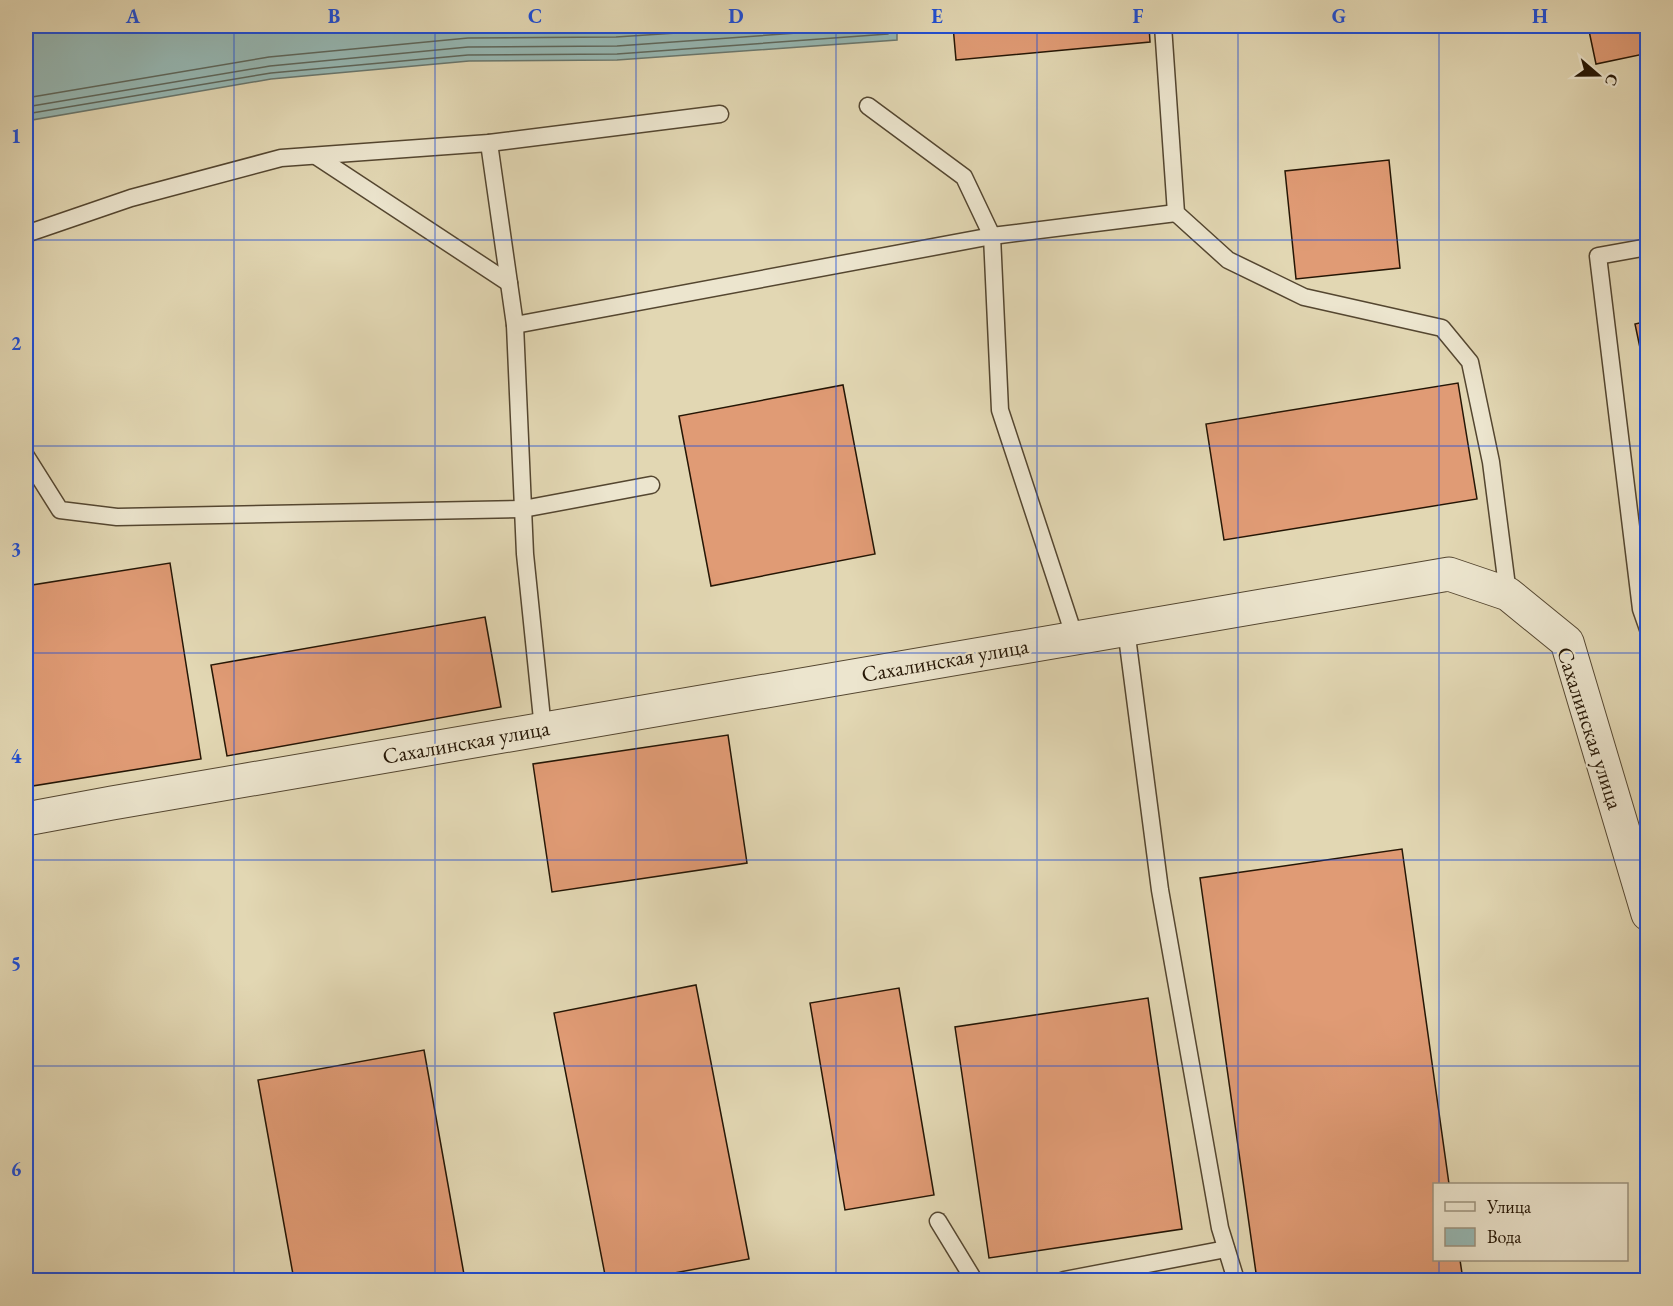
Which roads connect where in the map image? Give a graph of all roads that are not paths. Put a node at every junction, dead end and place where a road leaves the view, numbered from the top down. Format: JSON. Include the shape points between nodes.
{"nodes":[{"id":1,"x":1163,"y":26,"type":"edge"},
{"id":2,"x":868,"y":106,"type":"dead end"},
{"id":3,"x":720,"y":114,"type":"dead end"},
{"id":4,"x":489,"y":142,"type":"junction"},
{"id":5,"x":316,"y":156,"type":"junction"},
{"id":6,"x":1176,"y":213,"type":"junction"},
{"id":7,"x":26,"y":234,"type":"edge"},
{"id":8,"x":992,"y":236,"type":"junction"},
{"id":9,"x":1647,"y":247,"type":"edge"},
{"id":10,"x":509,"y":283,"type":"junction"},
{"id":11,"x":515,"y":325,"type":"junction"},
{"id":12,"x":26,"y":456,"type":"edge"},
{"id":13,"x":651,"y":485,"type":"dead end"},
{"id":14,"x":523,"y":509,"type":"junction"},
{"id":15,"x":1508,"y":594,"type":"junction"},
{"id":16,"x":1645,"y":609,"type":"edge"},
{"id":17,"x":1126,"y":629,"type":"junction"},
{"id":18,"x":1647,"y":629,"type":"edge"},
{"id":19,"x":1075,"y":638,"type":"junction"},
{"id":20,"x":543,"y":729,"type":"junction"},
{"id":21,"x":26,"y":819,"type":"edge"},
{"id":22,"x":1647,"y":914,"type":"edge"},
{"id":23,"x":938,"y":1221,"type":"dead end"},
{"id":24,"x":1226,"y":1249,"type":"junction"},
{"id":25,"x":974,"y":1281,"type":"edge"},
{"id":26,"x":1064,"y":1281,"type":"edge"},
{"id":27,"x":1236,"y":1281,"type":"edge"}],
"edges":[{"from":1,"to":6,"type":"lane"},
{"from":2,"to":8,"type":"lane","via":[[964,177]]},
{"from":3,"to":4,"type":"lane"},
{"from":4,"to":5,"type":"lane"},
{"from":4,"to":10,"type":"lane"},
{"from":5,"to":7,"type":"lane","via":[[281,158],[142,195]]},
{"from":5,"to":10,"type":"lane"},
{"from":6,"to":8,"type":"lane"},
{"from":6,"to":15,"type":"lane","via":[[1228,261],[1304,297],[1442,328],[1470,362],[1491,462]]},
{"from":8,"to":11,"type":"lane"},
{"from":8,"to":19,"type":"lane","via":[[1000,410]]},
{"from":9,"to":16,"type":"lane","via":[[1598,256]]},
{"from":10,"to":11,"type":"lane"},
{"from":11,"to":14,"type":"lane"},
{"from":12,"to":14,"type":"lane","via":[[60,510],[117,517]]},
{"from":13,"to":14,"type":"lane"},
{"from":14,"to":20,"type":"lane"},
{"from":15,"to":17,"type":"street","name":"Сахалинская улица","via":[[1449,574]]},
{"from":15,"to":22,"type":"street","name":"Сахалинская улица","via":[[1567,642]]},
{"from":16,"to":18,"type":"lane"},
{"from":17,"to":19,"type":"street","name":"Сахалинская улица"},
{"from":17,"to":24,"type":"lane","via":[[1160,890]]},
{"from":19,"to":20,"type":"street","name":"Сахалинская улица"},
{"from":20,"to":21,"type":"street","name":"Сахалинская улица"},
{"from":23,"to":25,"type":"lane"},
{"from":24,"to":26,"type":"lane"},
{"from":24,"to":27,"type":"lane"}]}
